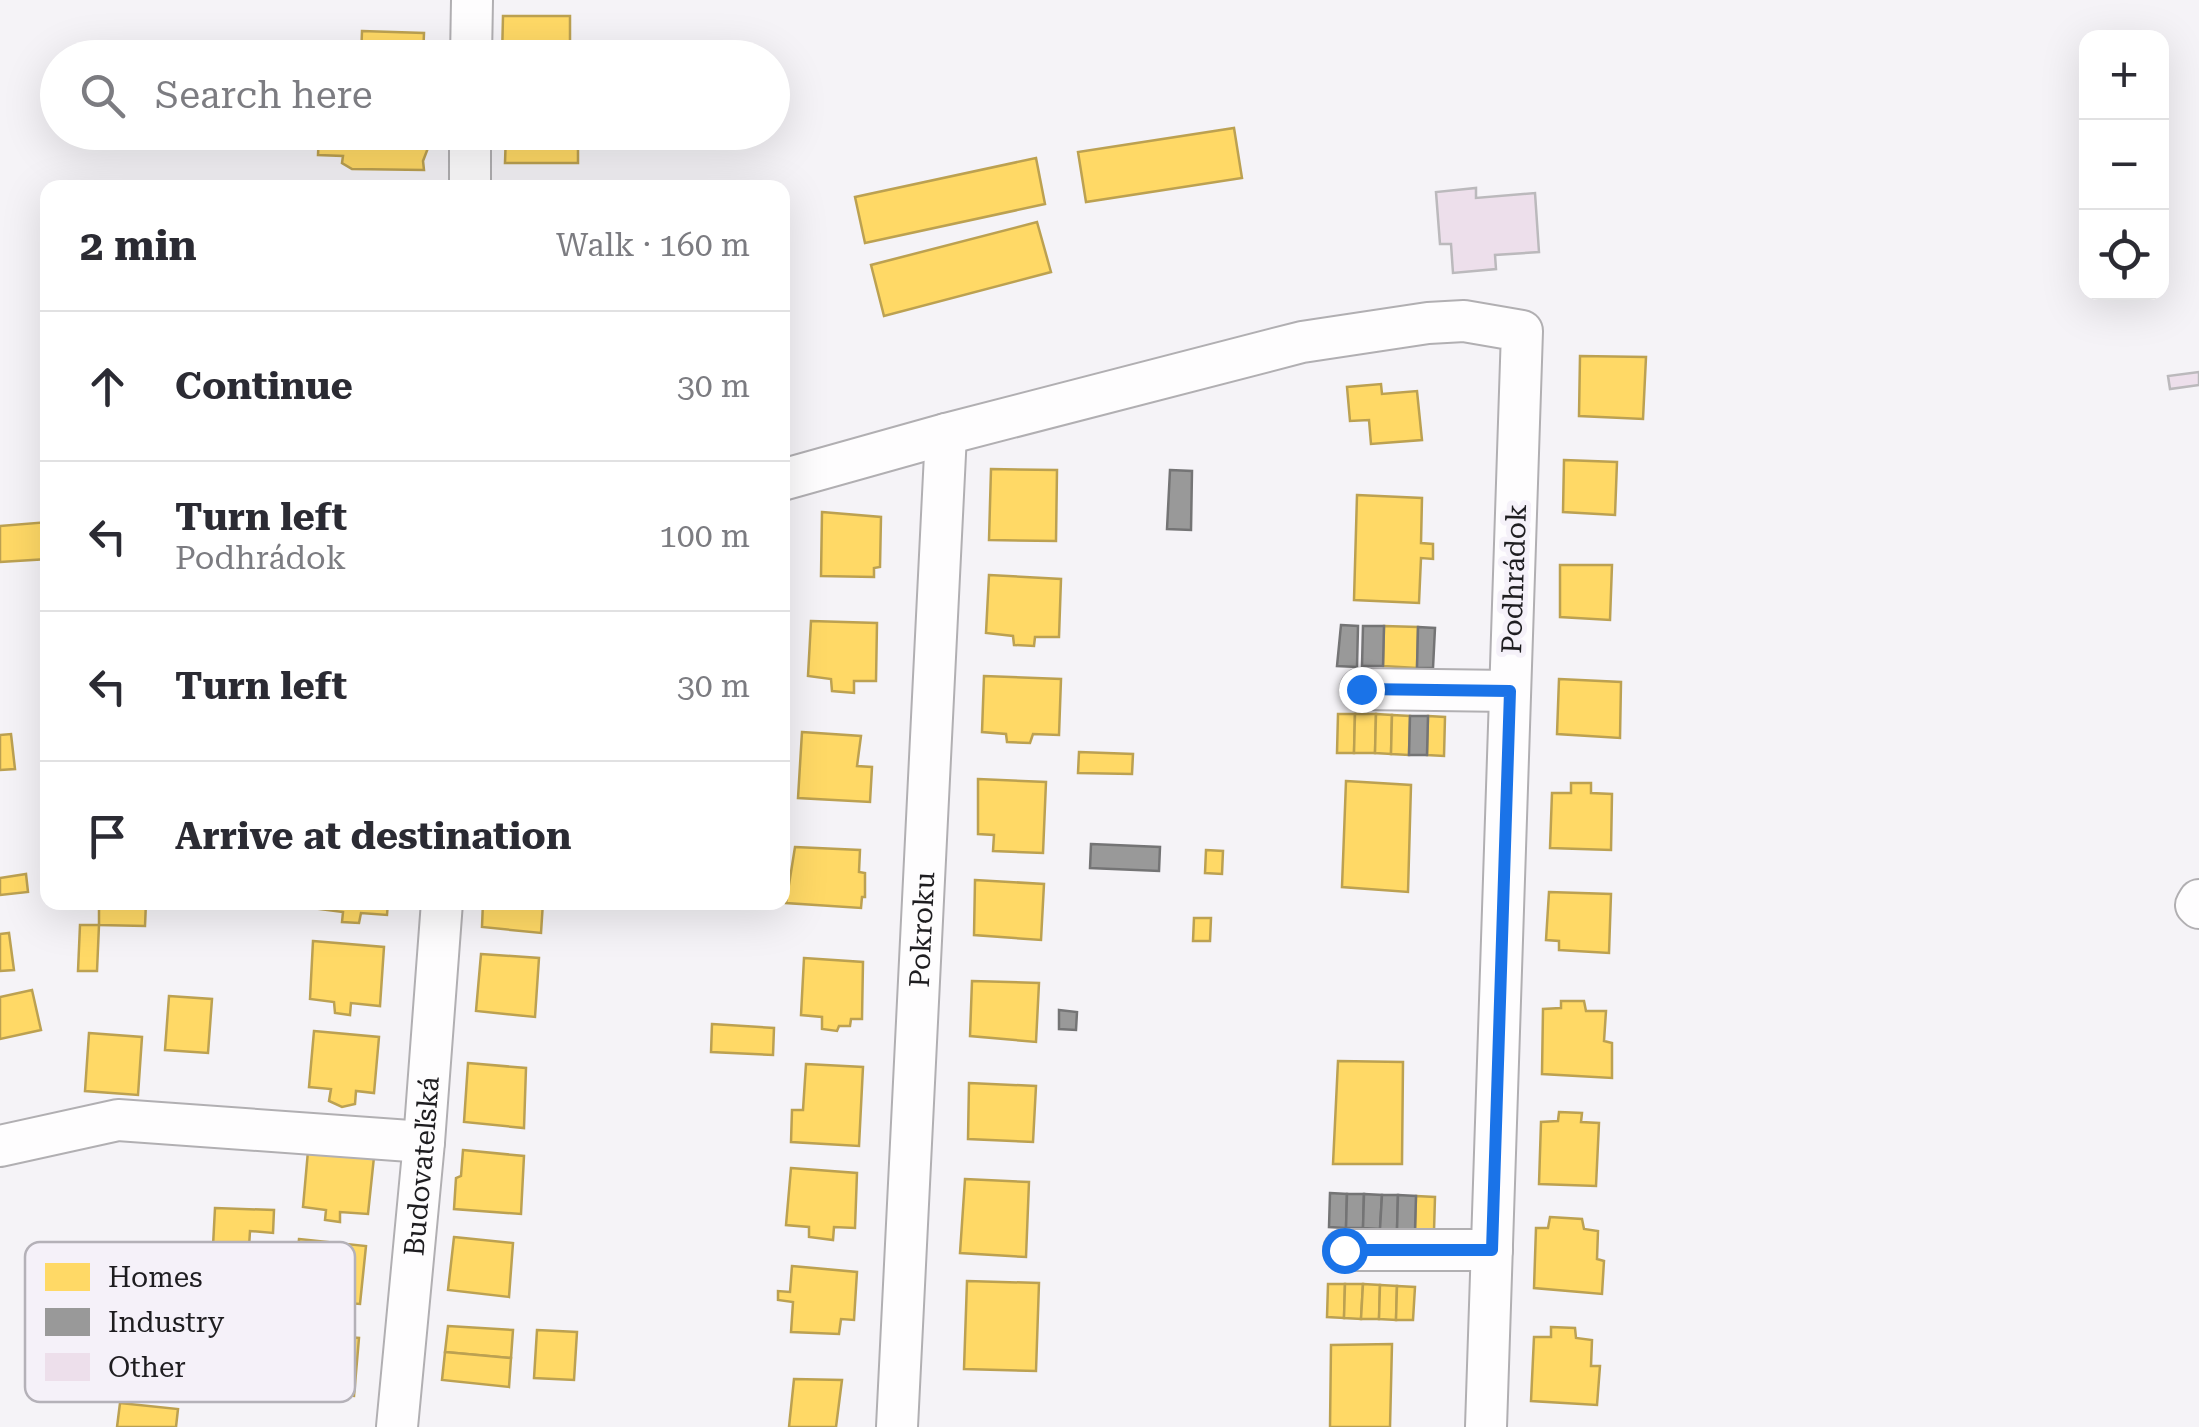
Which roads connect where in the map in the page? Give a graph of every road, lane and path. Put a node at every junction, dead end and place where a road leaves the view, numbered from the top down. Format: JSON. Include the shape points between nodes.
{"nodes":[{"id":1,"x":472,"y":0,"type":"edge"},
{"id":2,"x":471,"y":40,"type":"edge"},
{"id":3,"x":470,"y":150,"type":"edge"},
{"id":4,"x":470,"y":180,"type":"edge"},
{"id":5,"x":946,"y":434,"type":"junction"},
{"id":6,"x":790,"y":478,"type":"edge"},
{"id":7,"x":1361,"y":689,"type":"dead end"},
{"id":8,"x":1510,"y":691,"type":"junction"},
{"id":9,"x":441,"y":910,"type":"edge"},
{"id":10,"x":424,"y":1142,"type":"junction"},
{"id":11,"x":0,"y":1146,"type":"edge"},
{"id":12,"x":1344,"y":1250,"type":"dead end"},
{"id":13,"x":1492,"y":1250,"type":"junction"},
{"id":14,"x":397,"y":1427,"type":"edge"},
{"id":15,"x":897,"y":1427,"type":"edge"},
{"id":16,"x":1486,"y":1427,"type":"edge"}],
"edges":[{"from":1,"to":2,"type":"street"},
{"from":3,"to":4,"type":"street"},
{"from":5,"to":6,"type":"street"},
{"from":5,"to":8,"type":"street","name":"Podhrádok","via":[[1302,342],[1446,322],[1522,332]]},
{"from":5,"to":15,"type":"street","name":"Pokroku"},
{"from":7,"to":8,"type":"street"},
{"from":8,"to":13,"type":"street","name":"Podhrádok"},
{"from":9,"to":10,"type":"street","name":"Budovateľská"},
{"from":10,"to":11,"type":"street","via":[[118,1120]]},
{"from":10,"to":14,"type":"street","name":"Budovateľská"},
{"from":12,"to":13,"type":"street"},
{"from":13,"to":16,"type":"street","name":"Podhrádok"}]}
